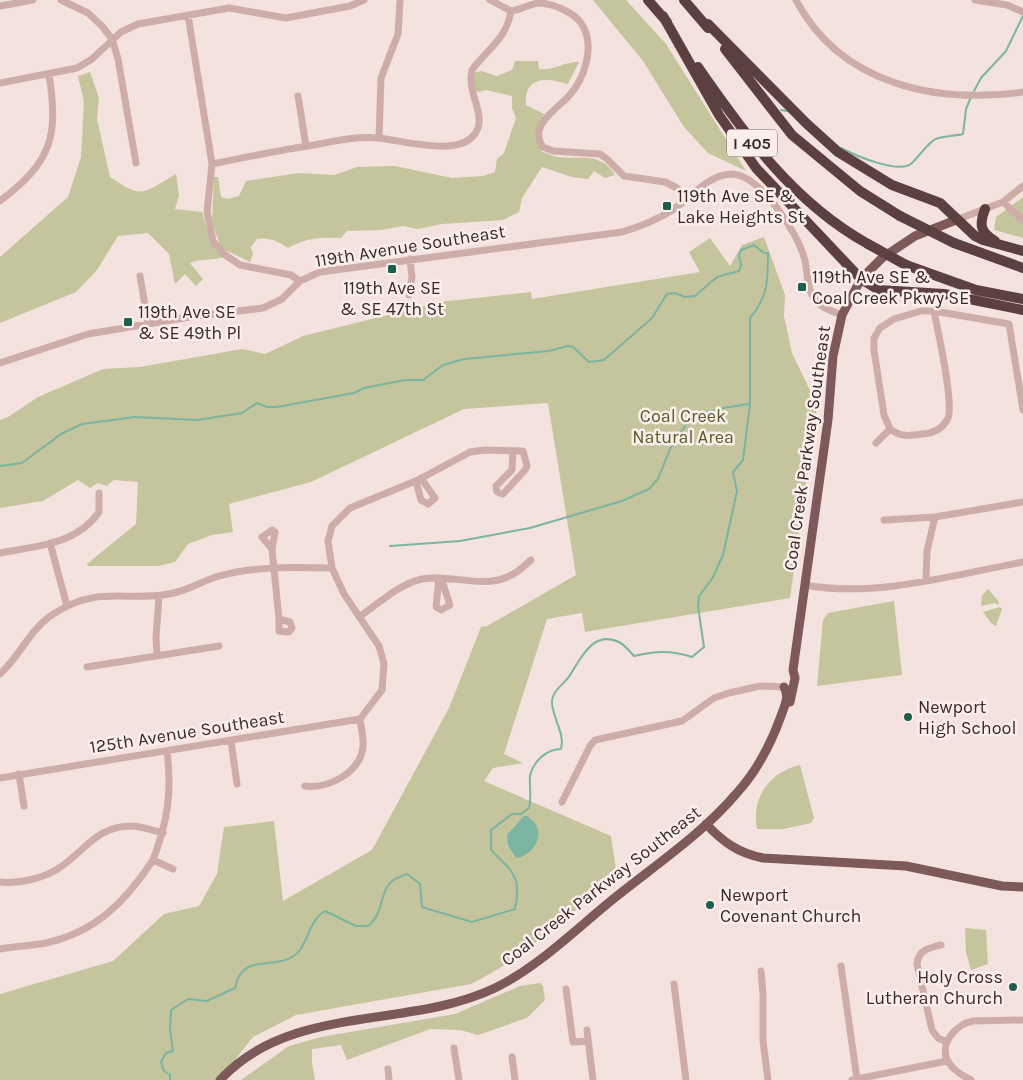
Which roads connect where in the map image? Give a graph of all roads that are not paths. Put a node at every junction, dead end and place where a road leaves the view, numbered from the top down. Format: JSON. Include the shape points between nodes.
{"nodes":[{"id":1,"x":33,"y":0,"type":"edge"},
{"id":2,"x":61,"y":0,"type":"edge"},
{"id":3,"x":364,"y":0,"type":"edge"},
{"id":4,"x":400,"y":0,"type":"edge"},
{"id":5,"x":490,"y":0,"type":"edge"},
{"id":6,"x":648,"y":0,"type":"edge"},
{"id":7,"x":684,"y":0,"type":"edge"},
{"id":8,"x":796,"y":0,"type":"edge"},
{"id":9,"x":975,"y":0,"type":"edge"},
{"id":10,"x":0,"y":6,"type":"edge"},
{"id":11,"x":511,"y":11,"type":"junction"},
{"id":12,"x":1022,"y":12,"type":"edge"},
{"id":13,"x":188,"y":15,"type":"junction"},
{"id":14,"x":663,"y":16,"type":"junction"},
{"id":15,"x":704,"y":23,"type":"junction"},
{"id":16,"x":112,"y":39,"type":"junction"},
{"id":17,"x":50,"y":75,"type":"junction"},
{"id":18,"x":0,"y":83,"type":"edge"},
{"id":19,"x":1023,"y":92,"type":"edge"},
{"id":20,"x":298,"y":96,"type":"dead end"},
{"id":21,"x":379,"y":138,"type":"junction"},
{"id":22,"x":306,"y":146,"type":"junction"},
{"id":23,"x":136,"y":163,"type":"dead end"},
{"id":24,"x":212,"y":164,"type":"junction"},
{"id":25,"x":1023,"y":186,"type":"edge"},
{"id":26,"x":688,"y":198,"type":"junction"},
{"id":27,"x":0,"y":201,"type":"edge"},
{"id":28,"x":1003,"y":202,"type":"junction"},
{"id":29,"x":985,"y":209,"type":"junction"},
{"id":30,"x":956,"y":220,"type":"junction"},
{"id":31,"x":1023,"y":220,"type":"edge"},
{"id":32,"x":1000,"y":244,"type":"junction"},
{"id":33,"x":1023,"y":251,"type":"edge"},
{"id":34,"x":410,"y":259,"type":"junction"},
{"id":35,"x":1023,"y":268,"type":"edge"},
{"id":36,"x":140,"y":276,"type":"dead end"},
{"id":37,"x":861,"y":279,"type":"junction"},
{"id":38,"x":300,"y":281,"type":"junction"},
{"id":39,"x":409,"y":295,"type":"dead end"},
{"id":40,"x":1023,"y":299,"type":"edge"},
{"id":41,"x":1023,"y":310,"type":"edge"},
{"id":42,"x":934,"y":311,"type":"junction"},
{"id":43,"x":842,"y":314,"type":"junction"},
{"id":44,"x":148,"y":324,"type":"junction"},
{"id":45,"x":0,"y":363,"type":"edge"},
{"id":46,"x":1023,"y":409,"type":"edge"},
{"id":47,"x":890,"y":429,"type":"junction"},
{"id":48,"x":876,"y":443,"type":"dead end"},
{"id":49,"x":513,"y":451,"type":"junction"},
{"id":50,"x":99,"y":493,"type":"dead end"},
{"id":51,"x":1023,"y":502,"type":"edge"},
{"id":52,"x":935,"y":518,"type":"junction"},
{"id":53,"x":884,"y":520,"type":"dead end"},
{"id":54,"x":50,"y":543,"type":"junction"},
{"id":55,"x":272,"y":549,"type":"dead end"},
{"id":56,"x":0,"y":553,"type":"edge"},
{"id":57,"x":531,"y":560,"type":"dead end"},
{"id":58,"x":1023,"y":562,"type":"edge"},
{"id":59,"x":274,"y":567,"type":"junction"},
{"id":60,"x":332,"y":568,"type":"junction"},
{"id":61,"x":926,"y":580,"type":"junction"},
{"id":62,"x":805,"y":585,"type":"junction"},
{"id":63,"x":159,"y":596,"type":"junction"},
{"id":64,"x":67,"y":606,"type":"junction"},
{"id":65,"x":359,"y":617,"type":"junction"},
{"id":66,"x":280,"y":619,"type":"dead end"},
{"id":67,"x":219,"y":646,"type":"dead end"},
{"id":68,"x":157,"y":655,"type":"junction"},
{"id":69,"x":86,"y":667,"type":"dead end"},
{"id":70,"x":793,"y":670,"type":"junction"},
{"id":71,"x":0,"y":674,"type":"edge"},
{"id":72,"x":784,"y":687,"type":"junction"},
{"id":73,"x":360,"y":719,"type":"junction"},
{"id":74,"x":773,"y":737,"type":"junction"},
{"id":75,"x":231,"y":741,"type":"junction"},
{"id":76,"x":167,"y":751,"type":"junction"},
{"id":77,"x":20,"y":774,"type":"junction"},
{"id":78,"x":0,"y":778,"type":"edge"},
{"id":79,"x":236,"y":784,"type":"dead end"},
{"id":80,"x":305,"y":786,"type":"dead end"},
{"id":81,"x":562,"y":802,"type":"dead end"},
{"id":82,"x":24,"y":806,"type":"dead end"},
{"id":83,"x":706,"y":824,"type":"junction"},
{"id":84,"x":163,"y":833,"type":"junction"},
{"id":85,"x":154,"y":860,"type":"junction"},
{"id":86,"x":173,"y":869,"type":"dead end"},
{"id":87,"x":0,"y":882,"type":"edge"},
{"id":88,"x":1020,"y":888,"type":"edge"},
{"id":89,"x":940,"y":945,"type":"dead end"},
{"id":90,"x":0,"y":949,"type":"edge"},
{"id":91,"x":841,"y":966,"type":"dead end"},
{"id":92,"x":760,"y":971,"type":"dead end"},
{"id":93,"x":674,"y":984,"type":"dead end"},
{"id":94,"x":566,"y":990,"type":"dead end"},
{"id":95,"x":1023,"y":1020,"type":"edge"},
{"id":96,"x":587,"y":1030,"type":"dead end"},
{"id":97,"x":588,"y":1042,"type":"junction"},
{"id":98,"x":947,"y":1042,"type":"junction"},
{"id":99,"x":454,"y":1048,"type":"dead end"},
{"id":100,"x":512,"y":1057,"type":"dead end"},
{"id":101,"x":947,"y":1061,"type":"junction"},
{"id":102,"x":388,"y":1070,"type":"dead end"},
{"id":103,"x":220,"y":1080,"type":"edge"},
{"id":104,"x":389,"y":1080,"type":"edge"},
{"id":105,"x":459,"y":1080,"type":"edge"},
{"id":106,"x":515,"y":1080,"type":"edge"},
{"id":107,"x":593,"y":1080,"type":"edge"},
{"id":108,"x":686,"y":1080,"type":"edge"},
{"id":109,"x":768,"y":1080,"type":"edge"},
{"id":110,"x":855,"y":1080,"type":"edge"},
{"id":111,"x":971,"y":1080,"type":"edge"}],
"edges":[{"from":1,"to":10,"type":"street"},
{"from":2,"to":16,"type":"street","via":[[88,13]]},
{"from":3,"to":13,"type":"street","via":[[350,6],[286,18],[236,8]]},
{"from":4,"to":21,"type":"street","via":[[398,34],[381,78]]},
{"from":5,"to":11,"type":"street"},
{"from":6,"to":14,"type":"highway","number":"I 405"},
{"from":7,"to":15,"type":"highway","number":"I 405"},
{"from":8,"to":19,"type":"street","via":[[815,29],[834,48],[875,75],[932,94],[977,97]]},
{"from":9,"to":12,"type":"street","via":[[1001,3]]},
{"from":11,"to":21,"type":"street","via":[[496,44],[472,70],[470,90],[477,105],[478,128],[472,138],[458,145],[445,146]]},
{"from":11,"to":26,"type":"street","via":[[539,3],[558,7],[579,21],[587,37],[586,62],[573,91],[540,127],[539,138],[543,147],[552,151],[604,156],[624,176],[665,182]]},
{"from":13,"to":16,"type":"street","via":[[138,24]]},
{"from":13,"to":24,"type":"street"},
{"from":14,"to":37,"type":"highway","via":[[719,115],[756,168]]},
{"from":14,"to":40,"type":"highway","number":"I 405","bridge":true,"via":[[764,158],[807,202],[868,244],[906,264],[976,290]]},
{"from":15,"to":30,"type":"highway","via":[[838,152],[892,185],[940,203]]},
{"from":15,"to":35,"type":"highway","number":"I 405","bridge":true,"via":[[792,135],[860,191],[900,216],[954,243]]},
{"from":16,"to":17,"type":"street","via":[[81,66]]},
{"from":16,"to":23,"type":"street"},
{"from":17,"to":18,"type":"street"},
{"from":17,"to":27,"type":"street","via":[[54,113],[46,148],[32,174]]},
{"from":20,"to":22,"type":"street"},
{"from":21,"to":22,"type":"street","via":[[354,138]]},
{"from":22,"to":24,"type":"street"},
{"from":24,"to":38,"type":"street","via":[[207,212],[217,248],[240,265],[292,275]]},
{"from":25,"to":28,"type":"street","name":"Coal Creek Parkway Southeast"},
{"from":26,"to":34,"type":"street","name":"119th Avenue Southeast","via":[[657,218],[622,232]]},
{"from":26,"to":43,"type":"street","name":"119th Avenue Southeast","via":[[708,184],[728,179],[748,183],[783,218],[802,249],[813,297],[825,308]]},
{"from":28,"to":29,"type":"street","name":"Coal Creek Parkway Southeast"},
{"from":28,"to":31,"type":"street"},
{"from":29,"to":30,"type":"street","name":"Coal Creek Parkway Southeast"},
{"from":29,"to":32,"type":"highway","via":[[981,228]]},
{"from":30,"to":32,"type":"highway","via":[[975,236]]},
{"from":30,"to":37,"type":"main road","name":"Coal Creek Parkway Southeast","via":[[906,240]]},
{"from":32,"to":33,"type":"highway"},
{"from":34,"to":38,"type":"street","name":"119th Avenue Southeast","via":[[320,272]]},
{"from":34,"to":39,"type":"street"},
{"from":36,"to":44,"type":"street"},
{"from":37,"to":41,"type":"highway","via":[[879,290],[944,294]]},
{"from":37,"to":43,"type":"main road","name":"Coal Creek Parkway Southeast"},
{"from":38,"to":44,"type":"street","name":"119th Avenue Southeast","via":[[282,299],[263,308]]},
{"from":42,"to":46,"type":"street","via":[[1008,324]]},
{"from":42,"to":47,"type":"street","via":[[902,316],[885,324],[876,333],[874,350],[884,415]]},
{"from":42,"to":47,"type":"street","via":[[949,411],[943,425],[929,434],[903,436]]},
{"from":43,"to":62,"type":"main road","name":"Coal Creek Parkway Southeast","via":[[833,356],[828,420]]},
{"from":44,"to":45,"type":"street","name":"119th Avenue Southeast","via":[[74,338]]},
{"from":47,"to":48,"type":"street"},
{"from":49,"to":49,"type":"street","via":[[512,470],[496,486],[500,494],[525,470],[524,452]]},
{"from":49,"to":60,"type":"street","via":[[470,452],[342,514],[330,531],[328,550]]},
{"from":50,"to":54,"type":"street","via":[[101,507],[88,526],[74,536]]},
{"from":51,"to":52,"type":"street"},
{"from":52,"to":53,"type":"street"},
{"from":52,"to":61,"type":"street","via":[[927,551]]},
{"from":54,"to":56,"type":"street"},
{"from":54,"to":64,"type":"street"},
{"from":55,"to":59,"type":"street"},
{"from":57,"to":65,"type":"street","via":[[514,574],[499,580],[422,579],[405,586]]},
{"from":58,"to":61,"type":"street"},
{"from":59,"to":60,"type":"street"},
{"from":59,"to":63,"type":"street","via":[[221,576]]},
{"from":59,"to":66,"type":"street"},
{"from":60,"to":65,"type":"street"},
{"from":61,"to":62,"type":"street","via":[[849,590]]},
{"from":62,"to":70,"type":"main road","name":"Coal Creek Parkway Southeast"},
{"from":63,"to":64,"type":"street","via":[[98,596]]},
{"from":63,"to":68,"type":"street"},
{"from":64,"to":71,"type":"street","via":[[34,629]]},
{"from":65,"to":73,"type":"street","via":[[379,646],[385,673],[382,690]]},
{"from":67,"to":68,"type":"street"},
{"from":68,"to":69,"type":"street"},
{"from":70,"to":72,"type":"main road","name":"Coal Creek Parkway Southeast"},
{"from":70,"to":74,"type":"main road","name":"Coal Creek Parkway Southeast","via":[[795,678],[790,702],[778,733]]},
{"from":72,"to":74,"type":"main road","via":[[786,698]]},
{"from":72,"to":81,"type":"street","via":[[760,686],[729,693],[714,698],[682,721],[595,740]]},
{"from":73,"to":75,"type":"street","name":"125th Avenue Southeast"},
{"from":73,"to":80,"type":"street","via":[[363,749],[353,768],[328,783]]},
{"from":74,"to":83,"type":"main road","name":"Coal Creek Parkway Southeast","via":[[750,777]]},
{"from":75,"to":76,"type":"street","name":"125th Avenue Southeast"},
{"from":75,"to":79,"type":"street"},
{"from":76,"to":77,"type":"street","name":"125th Avenue Southeast"},
{"from":76,"to":84,"type":"street","via":[[170,802]]},
{"from":77,"to":78,"type":"street","name":"125th Avenue Southeast"},
{"from":77,"to":82,"type":"street"},
{"from":83,"to":88,"type":"main road","via":[[728,845],[763,858],[906,866]]},
{"from":83,"to":103,"type":"main road","name":"Coal Creek Parkway Southeast","via":[[530,966],[496,987],[446,1005],[317,1027],[290,1035],[252,1054]]},
{"from":84,"to":85,"type":"street"},
{"from":84,"to":87,"type":"street","via":[[135,826],[108,831],[90,840],[60,868],[38,877]]},
{"from":85,"to":86,"type":"street"},
{"from":85,"to":90,"type":"street","via":[[121,904],[94,924],[61,939]]},
{"from":89,"to":98,"type":"street","via":[[922,952],[917,964],[932,1030]]},
{"from":91,"to":110,"type":"street"},
{"from":92,"to":109,"type":"street"},
{"from":93,"to":108,"type":"street"},
{"from":94,"to":97,"type":"street","via":[[573,1042]]},
{"from":95,"to":98,"type":"street","via":[[966,1022],[954,1031]]},
{"from":96,"to":97,"type":"street"},
{"from":97,"to":107,"type":"street"},
{"from":98,"to":101,"type":"street"},
{"from":99,"to":105,"type":"street"},
{"from":100,"to":106,"type":"street"},
{"from":101,"to":110,"type":"street"},
{"from":101,"to":111,"type":"street"},
{"from":102,"to":104,"type":"street"}]}
